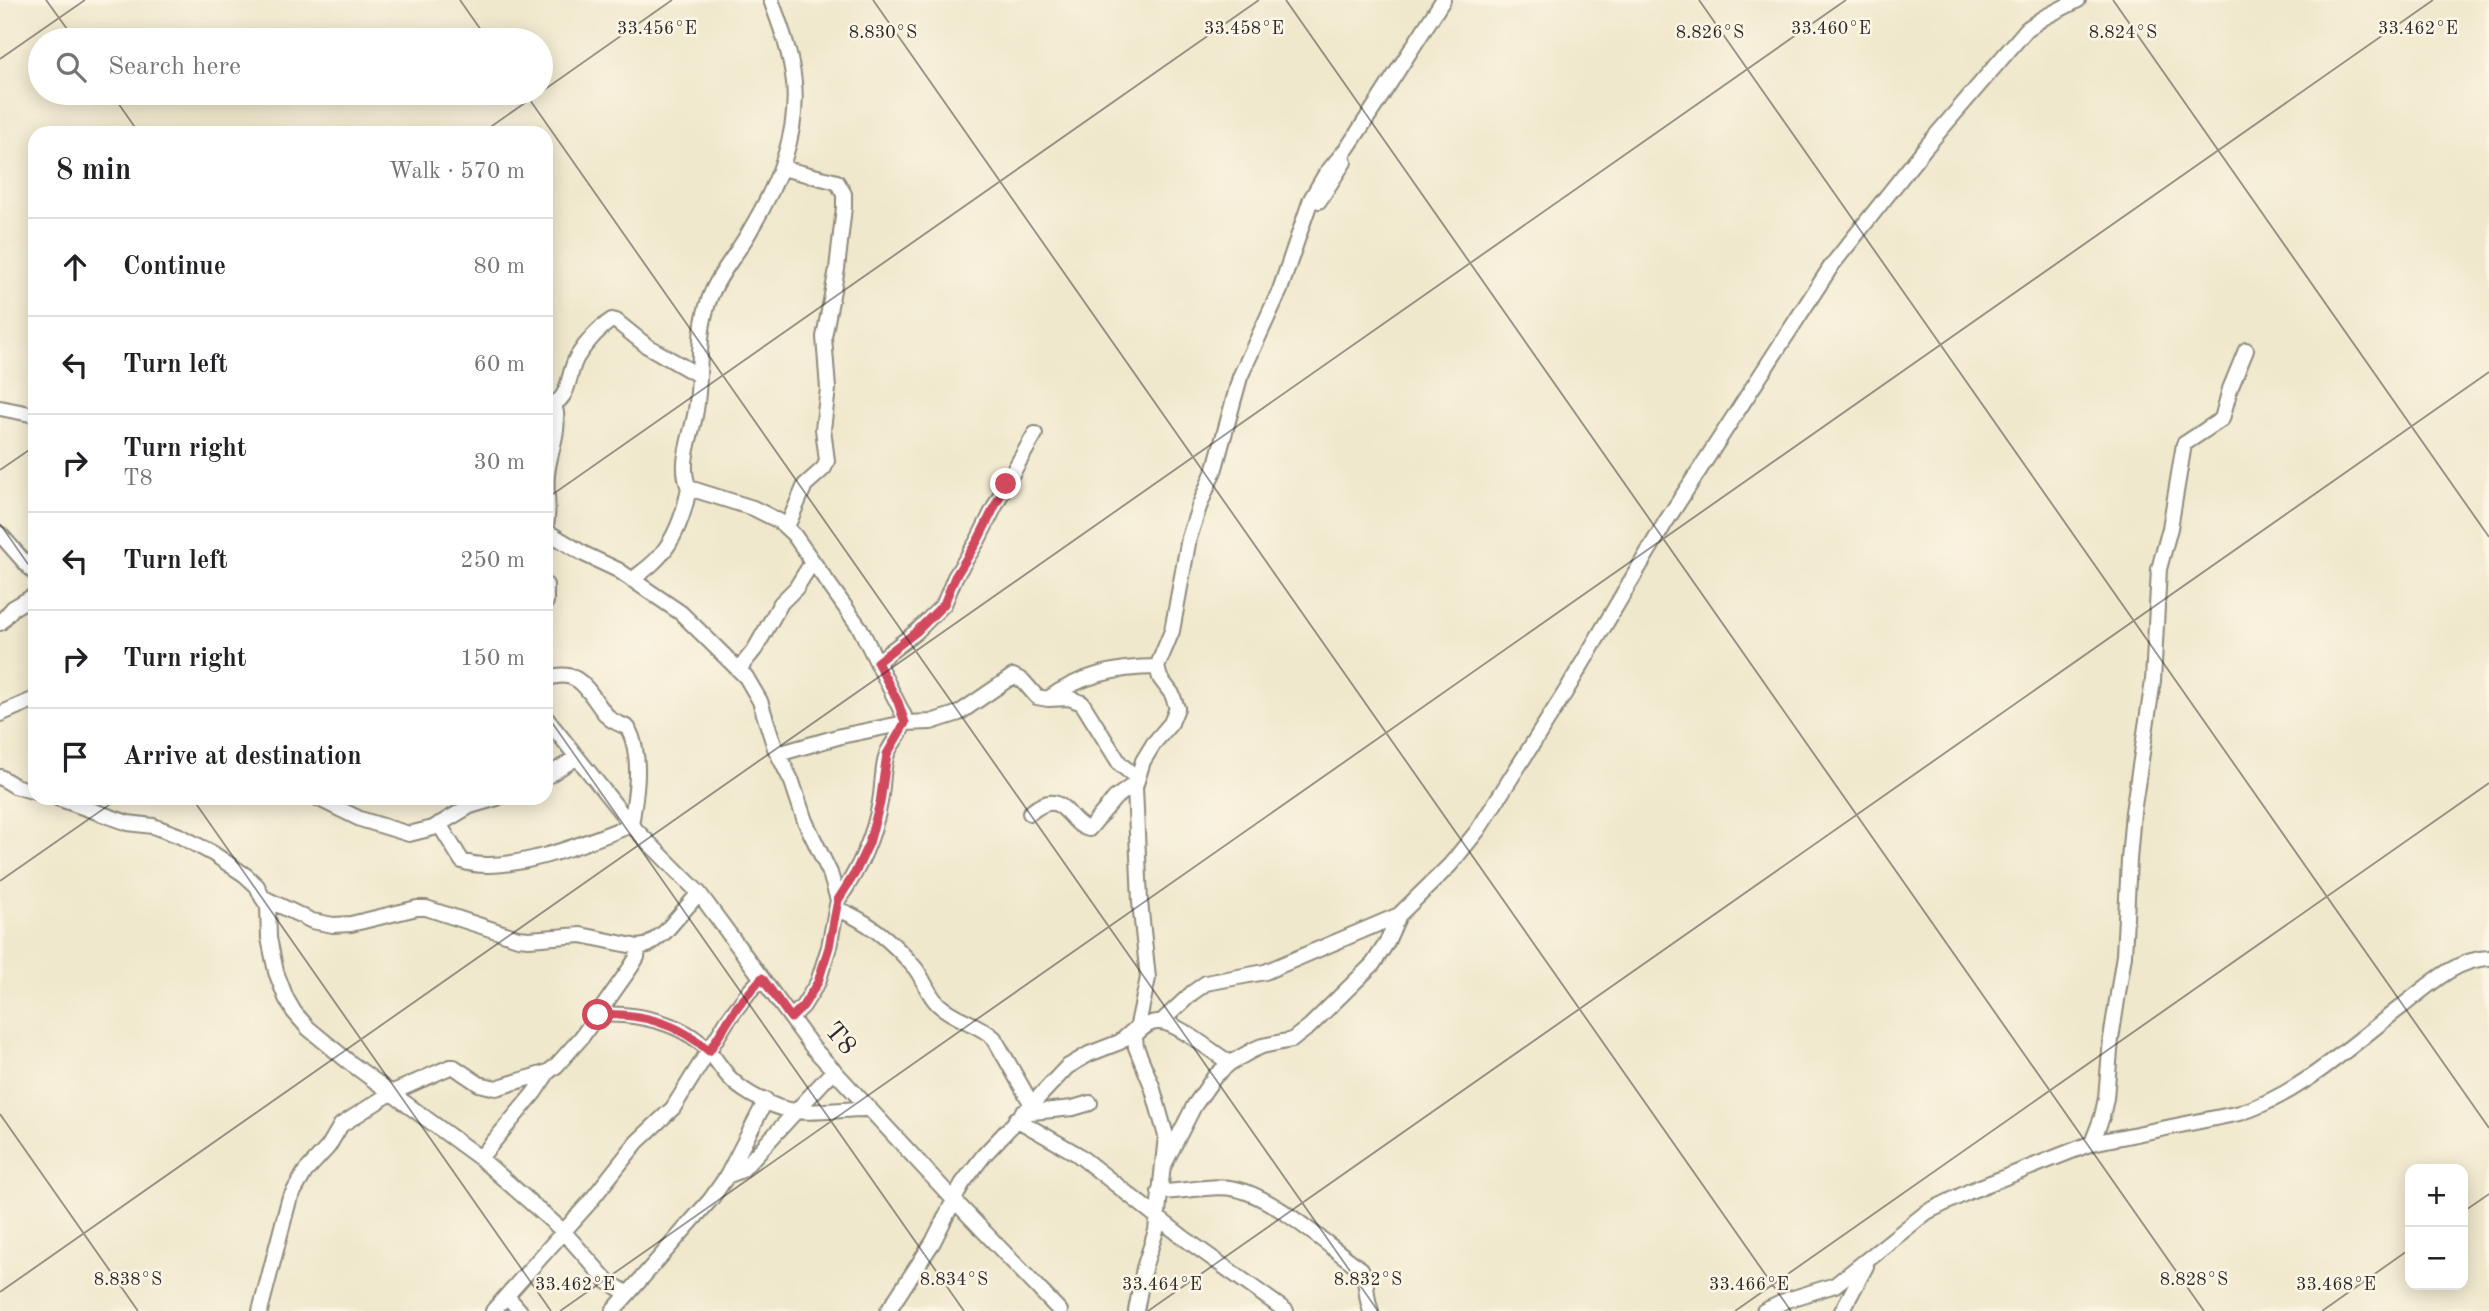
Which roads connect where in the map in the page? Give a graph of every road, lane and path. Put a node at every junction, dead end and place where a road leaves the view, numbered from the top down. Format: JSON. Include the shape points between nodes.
{"nodes":[{"id":1,"x":771,"y":0,"type":"edge"},
{"id":2,"x":1443,"y":0,"type":"edge"},
{"id":3,"x":2078,"y":0,"type":"edge"},
{"id":4,"x":782,"y":168,"type":"junction"},
{"id":5,"x":2246,"y":350,"type":"dead end"},
{"id":6,"x":698,"y":375,"type":"junction"},
{"id":7,"x":553,"y":402,"type":"edge"},
{"id":8,"x":0,"y":408,"type":"edge"},
{"id":9,"x":28,"y":414,"type":"edge"},
{"id":10,"x":553,"y":416,"type":"edge"},
{"id":11,"x":1035,"y":433,"type":"dead end"},
{"id":12,"x":553,"y":447,"type":"edge"},
{"id":13,"x":689,"y":488,"type":"junction"},
{"id":14,"x":787,"y":527,"type":"junction"},
{"id":15,"x":0,"y":534,"type":"edge"},
{"id":16,"x":553,"y":535,"type":"edge"},
{"id":17,"x":808,"y":555,"type":"junction"},
{"id":18,"x":28,"y":566,"type":"edge"},
{"id":19,"x":632,"y":580,"type":"junction"},
{"id":20,"x":28,"y":599,"type":"edge"},
{"id":21,"x":0,"y":623,"type":"edge"},
{"id":22,"x":877,"y":662,"type":"junction"},
{"id":23,"x":1157,"y":667,"type":"junction"},
{"id":24,"x":738,"y":669,"type":"junction"},
{"id":25,"x":553,"y":678,"type":"edge"},
{"id":26,"x":1048,"y":699,"type":"junction"},
{"id":27,"x":28,"y":702,"type":"edge"},
{"id":28,"x":0,"y":714,"type":"edge"},
{"id":29,"x":905,"y":723,"type":"junction"},
{"id":30,"x":553,"y":727,"type":"edge"},
{"id":31,"x":778,"y":754,"type":"junction"},
{"id":32,"x":577,"y":757,"type":"junction"},
{"id":33,"x":553,"y":772,"type":"edge"},
{"id":34,"x":0,"y":777,"type":"edge"},
{"id":35,"x":1137,"y":780,"type":"junction"},
{"id":36,"x":28,"y":790,"type":"edge"},
{"id":37,"x":77,"y":805,"type":"edge"},
{"id":38,"x":332,"y":805,"type":"edge"},
{"id":39,"x":473,"y":805,"type":"edge"},
{"id":40,"x":1030,"y":813,"type":"dead end"},
{"id":41,"x":439,"y":824,"type":"junction"},
{"id":42,"x":631,"y":825,"type":"junction"},
{"id":43,"x":699,"y":893,"type":"junction"},
{"id":44,"x":262,"y":897,"type":"junction"},
{"id":45,"x":837,"y":905,"type":"junction"},
{"id":46,"x":1399,"y":915,"type":"junction"},
{"id":47,"x":638,"y":947,"type":"junction"},
{"id":48,"x":2489,"y":958,"type":"edge"},
{"id":49,"x":762,"y":978,"type":"junction"},
{"id":50,"x":1143,"y":1003,"type":"junction"},
{"id":51,"x":598,"y":1015,"type":"junction"},
{"id":52,"x":791,"y":1018,"type":"junction"},
{"id":53,"x":1157,"y":1022,"type":"junction"},
{"id":54,"x":1136,"y":1031,"type":"junction"},
{"id":55,"x":709,"y":1051,"type":"junction"},
{"id":56,"x":1230,"y":1063,"type":"junction"},
{"id":57,"x":834,"y":1070,"type":"junction"},
{"id":58,"x":548,"y":1072,"type":"junction"},
{"id":59,"x":391,"y":1093,"type":"junction"},
{"id":60,"x":765,"y":1100,"type":"junction"},
{"id":61,"x":1090,"y":1103,"type":"dead end"},
{"id":62,"x":870,"y":1109,"type":"junction"},
{"id":63,"x":798,"y":1111,"type":"junction"},
{"id":64,"x":1023,"y":1112,"type":"junction"},
{"id":65,"x":2091,"y":1143,"type":"junction"},
{"id":66,"x":480,"y":1158,"type":"junction"},
{"id":67,"x":1163,"y":1167,"type":"junction"},
{"id":68,"x":727,"y":1176,"type":"junction"},
{"id":69,"x":1160,"y":1192,"type":"junction"},
{"id":70,"x":953,"y":1199,"type":"junction"},
{"id":71,"x":1156,"y":1215,"type":"junction"},
{"id":72,"x":563,"y":1231,"type":"junction"},
{"id":73,"x":1871,"y":1257,"type":"junction"},
{"id":74,"x":627,"y":1293,"type":"junction"},
{"id":75,"x":507,"y":1296,"type":"junction"},
{"id":76,"x":260,"y":1311,"type":"edge"},
{"id":77,"x":493,"y":1311,"type":"edge"},
{"id":78,"x":520,"y":1311,"type":"edge"},
{"id":79,"x":613,"y":1311,"type":"edge"},
{"id":80,"x":888,"y":1311,"type":"edge"},
{"id":81,"x":1060,"y":1311,"type":"edge"},
{"id":82,"x":1136,"y":1311,"type":"edge"},
{"id":83,"x":1286,"y":1311,"type":"edge"},
{"id":84,"x":1371,"y":1311,"type":"edge"},
{"id":85,"x":1764,"y":1311,"type":"edge"},
{"id":86,"x":1842,"y":1311,"type":"edge"}],
"edges":[{"from":1,"to":4,"type":"street","via":[[794,82],[793,122]]},
{"from":2,"to":23,"type":"street","via":[[1311,199],[1280,290],[1233,397],[1215,468],[1189,538],[1172,631]]},
{"from":3,"to":46,"type":"street","via":[[2027,29],[1832,265],[1665,523],[1487,817],[1460,854]]},
{"from":4,"to":6,"type":"street","via":[[709,300]]},
{"from":4,"to":14,"type":"street","via":[[837,182],[844,194],[838,269],[824,337],[827,461],[805,485]]},
{"from":5,"to":65,"type":"street","via":[[2222,419],[2187,440],[2180,460],[2158,581],[2153,681],[2133,812],[2124,955],[2106,1098]]},
{"from":6,"to":7,"type":"street","via":[[612,320],[576,359],[566,391]]},
{"from":6,"to":13,"type":"street","via":[[685,460]]},
{"from":8,"to":9,"type":"street"},
{"from":10,"to":12,"type":"street","via":[[557,431]]},
{"from":11,"to":22,"type":"street","via":[[944,604]]},
{"from":13,"to":14,"type":"street","via":[[753,508]]},
{"from":13,"to":19,"type":"street","via":[[686,507],[664,549]]},
{"from":14,"to":17,"type":"street"},
{"from":15,"to":18,"type":"street"},
{"from":16,"to":19,"type":"street"},
{"from":17,"to":22,"type":"street","via":[[854,618]]},
{"from":17,"to":24,"type":"street","via":[[811,564]]},
{"from":19,"to":24,"type":"street","via":[[681,613]]},
{"from":20,"to":21,"type":"street"},
{"from":22,"to":29,"type":"street"},
{"from":23,"to":26,"type":"street","via":[[1107,671]]},
{"from":23,"to":35,"type":"street","via":[[1177,708],[1149,751]]},
{"from":24,"to":31,"type":"street","via":[[760,701]]},
{"from":25,"to":42,"type":"street","via":[[579,680],[608,716],[628,728],[636,754],[637,791]]},
{"from":26,"to":29,"type":"street","via":[[1037,697],[1013,676],[959,713],[931,722]]},
{"from":26,"to":35,"type":"street","via":[[1082,703],[1120,764]]},
{"from":27,"to":28,"type":"street"},
{"from":29,"to":31,"type":"street"},
{"from":29,"to":45,"type":"street","via":[[887,754],[869,843]]},
{"from":30,"to":32,"type":"street","name":"T8"},
{"from":31,"to":45,"type":"street","via":[[830,873]]},
{"from":32,"to":33,"type":"street"},
{"from":32,"to":42,"type":"street","name":"T8"},
{"from":34,"to":36,"type":"street"},
{"from":35,"to":40,"type":"street","via":[[1089,829],[1053,803],[1044,803]]},
{"from":35,"to":50,"type":"street","via":[[1140,902],[1148,978]]},
{"from":37,"to":44,"type":"street","via":[[180,836],[245,875]]},
{"from":38,"to":41,"type":"street","via":[[409,834]]},
{"from":39,"to":41,"type":"street"},
{"from":41,"to":42,"type":"street","via":[[462,861],[478,865],[568,849]]},
{"from":42,"to":43,"type":"street","name":"T8"},
{"from":43,"to":47,"type":"street","via":[[658,939]]},
{"from":43,"to":49,"type":"street","name":"T8"},
{"from":44,"to":47,"type":"street","via":[[300,916],[333,925],[426,908],[518,938],[581,935]]},
{"from":44,"to":59,"type":"street","via":[[268,906],[276,972],[294,1012],[326,1044]]},
{"from":45,"to":52,"type":"street","via":[[818,982]]},
{"from":45,"to":64,"type":"street","via":[[873,928],[914,967],[939,1005],[993,1038]]},
{"from":46,"to":53,"type":"street","via":[[1265,972],[1206,984]]},
{"from":46,"to":56,"type":"street","via":[[1373,964],[1306,1031]]},
{"from":47,"to":51,"type":"street","via":[[637,957]]},
{"from":48,"to":65,"type":"street","via":[[2462,964],[2440,977],[2285,1094],[2261,1107]]},
{"from":49,"to":52,"type":"street","name":"T8"},
{"from":49,"to":55,"type":"street"},
{"from":50,"to":53,"type":"street"},
{"from":50,"to":54,"type":"street"},
{"from":51,"to":55,"type":"street","via":[[621,1013],[669,1026]]},
{"from":51,"to":58,"type":"street"},
{"from":52,"to":57,"type":"street","name":"T8"},
{"from":53,"to":54,"type":"street"},
{"from":53,"to":56,"type":"street"},
{"from":54,"to":64,"type":"street","via":[[1067,1067]]},
{"from":54,"to":67,"type":"street","via":[[1136,1047],[1165,1127]]},
{"from":55,"to":60,"type":"street","via":[[737,1086]]},
{"from":55,"to":72,"type":"street","via":[[673,1108],[637,1142]]},
{"from":56,"to":67,"type":"street","via":[[1194,1106]]},
{"from":57,"to":62,"type":"street","name":"T8"},
{"from":57,"to":63,"type":"street"},
{"from":58,"to":59,"type":"street","via":[[487,1088],[450,1067]]},
{"from":58,"to":66,"type":"street"},
{"from":59,"to":66,"type":"street"},
{"from":59,"to":76,"type":"street","via":[[341,1125],[305,1172],[285,1214]]},
{"from":60,"to":63,"type":"street"},
{"from":60,"to":68,"type":"street"},
{"from":61,"to":64,"type":"street"},
{"from":62,"to":63,"type":"street"},
{"from":62,"to":70,"type":"street","name":"T8"},
{"from":63,"to":68,"type":"street","via":[[742,1170]]},
{"from":64,"to":70,"type":"street","via":[[971,1170]]},
{"from":64,"to":71,"type":"street"},
{"from":65,"to":73,"type":"street","via":[[1941,1204]]},
{"from":66,"to":72,"type":"street"},
{"from":67,"to":69,"type":"street"},
{"from":68,"to":74,"type":"street","via":[[700,1214]]},
{"from":69,"to":71,"type":"street"},
{"from":69,"to":84,"type":"street","via":[[1238,1189],[1274,1206],[1361,1269]]},
{"from":70,"to":80,"type":"street","via":[[933,1242]]},
{"from":70,"to":81,"type":"street","name":"T8"},
{"from":71,"to":82,"type":"street"},
{"from":71,"to":83,"type":"street"},
{"from":72,"to":74,"type":"street","via":[[608,1282]]},
{"from":72,"to":75,"type":"street"},
{"from":73,"to":85,"type":"street","via":[[1835,1285]]},
{"from":73,"to":86,"type":"street"},
{"from":74,"to":79,"type":"street"},
{"from":75,"to":77,"type":"street"},
{"from":75,"to":78,"type":"street"}]}
